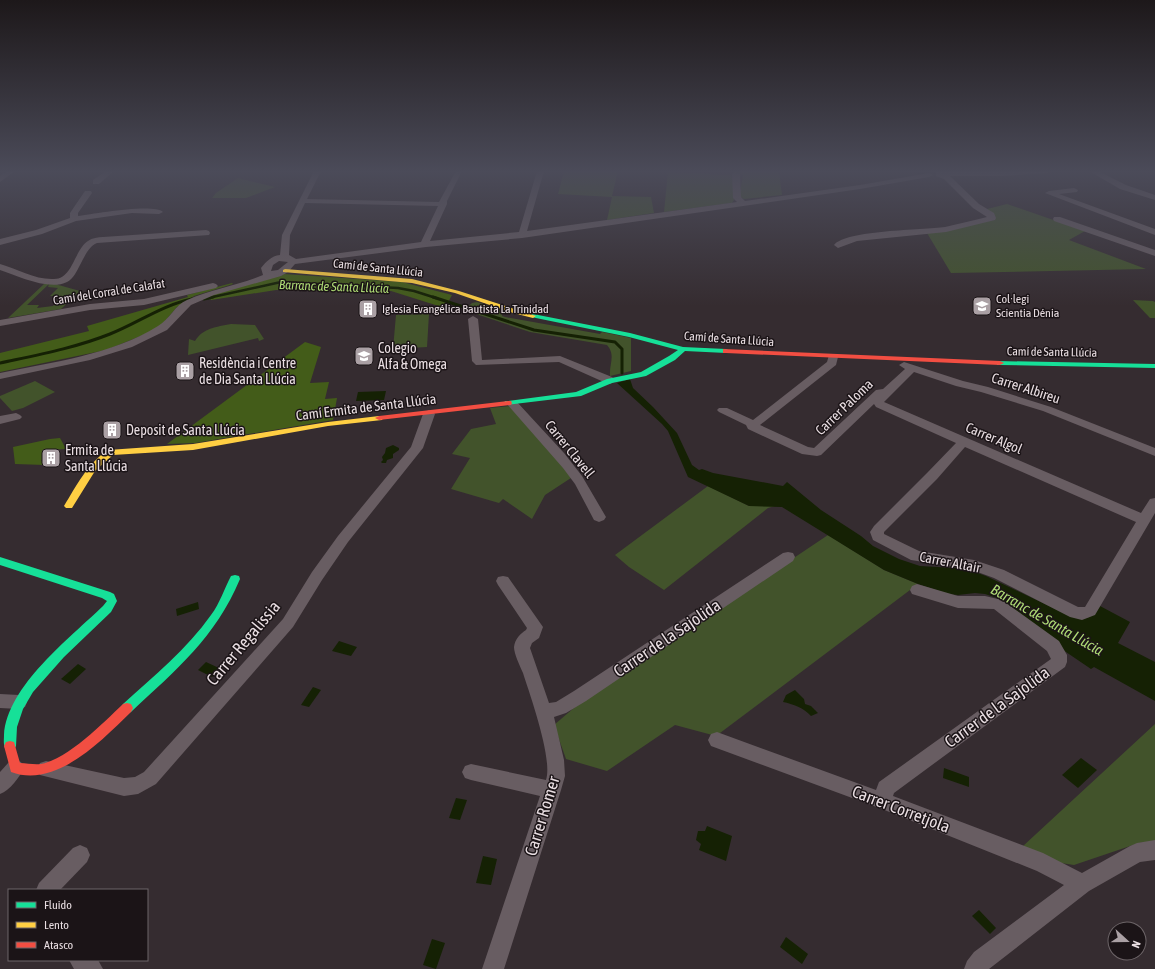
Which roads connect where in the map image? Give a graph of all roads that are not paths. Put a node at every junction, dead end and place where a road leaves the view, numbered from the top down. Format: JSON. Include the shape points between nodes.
{"nodes":[{"id":1,"x":94,"y":216,"type":"edge"},
{"id":2,"x":295,"y":216,"type":"edge"},
{"id":3,"x":437,"y":216,"type":"edge"},
{"id":4,"x":527,"y":216,"type":"edge"},
{"id":5,"x":651,"y":216,"type":"edge"},
{"id":6,"x":991,"y":216,"type":"edge"},
{"id":7,"x":1112,"y":216,"type":"edge"},
{"id":8,"x":74,"y":219,"type":"joint"},
{"id":9,"x":1056,"y":219,"type":"dead end"},
{"id":10,"x":1155,"y":232,"type":"edge"},
{"id":11,"x":206,"y":233,"type":"dead end"},
{"id":12,"x":522,"y":235,"type":"junction"},
{"id":13,"x":0,"y":242,"type":"edge"},
{"id":14,"x":426,"y":244,"type":"junction"},
{"id":15,"x":838,"y":245,"type":"dead end"},
{"id":16,"x":1155,"y":253,"type":"edge"},
{"id":17,"x":288,"y":260,"type":"junction"},
{"id":18,"x":0,"y":267,"type":"edge"},
{"id":19,"x":285,"y":271,"type":"junction"},
{"id":20,"x":270,"y":274,"type":"junction"},
{"id":21,"x":473,"y":319,"type":"dead end"},
{"id":22,"x":0,"y":323,"type":"edge"},
{"id":23,"x":684,"y":349,"type":"junction"},
{"id":24,"x":832,"y":357,"type":"junction"},
{"id":25,"x":886,"y":360,"type":"junction"},
{"id":26,"x":1155,"y":366,"type":"edge"},
{"id":27,"x":909,"y":367,"type":"junction"},
{"id":28,"x":0,"y":376,"type":"edge"},
{"id":29,"x":610,"y":381,"type":"junction"},
{"id":30,"x":513,"y":404,"type":"junction"},
{"id":31,"x":723,"y":410,"type":"dead end"},
{"id":32,"x":429,"y":414,"type":"junction"},
{"id":33,"x":16,"y":417,"type":"dead end"},
{"id":34,"x":0,"y":420,"type":"edge"},
{"id":35,"x":752,"y":426,"type":"junction"},
{"id":36,"x":963,"y":442,"type":"junction"},
{"id":37,"x":1155,"y":452,"type":"edge"},
{"id":38,"x":1155,"y":502,"type":"edge"},
{"id":39,"x":69,"y":506,"type":"dead end"},
{"id":40,"x":599,"y":517,"type":"dead end"},
{"id":41,"x":1144,"y":520,"type":"junction"},
{"id":42,"x":788,"y":557,"type":"dead end"},
{"id":43,"x":0,"y":561,"type":"edge"},
{"id":44,"x":235,"y":579,"type":"dead end"},
{"id":45,"x":504,"y":581,"type":"dead end"},
{"id":46,"x":917,"y":590,"type":"dead end"},
{"id":47,"x":0,"y":701,"type":"edge"},
{"id":48,"x":19,"y":702,"type":"junction"},
{"id":49,"x":543,"y":712,"type":"junction"},
{"id":50,"x":717,"y":740,"type":"dead end"},
{"id":51,"x":15,"y":768,"type":"junction"},
{"id":52,"x":44,"y":768,"type":"junction"},
{"id":53,"x":471,"y":772,"type":"dead end"},
{"id":54,"x":0,"y":786,"type":"edge"},
{"id":55,"x":552,"y":790,"type":"junction"},
{"id":56,"x":883,"y":801,"type":"junction"},
{"id":57,"x":1155,"y":850,"type":"edge"},
{"id":58,"x":80,"y":855,"type":"dead end"},
{"id":59,"x":1082,"y":884,"type":"junction"},
{"id":60,"x":47,"y":889,"type":"edge"},
{"id":61,"x":81,"y":961,"type":"edge"},
{"id":62,"x":92,"y":969,"type":"edge"},
{"id":63,"x":493,"y":969,"type":"edge"},
{"id":64,"x":975,"y":969,"type":"edge"}],
"edges":[{"from":1,"to":8,"type":"street"},
{"from":2,"to":17,"type":"street","via":[[286,235]]},
{"from":3,"to":14,"type":"street"},
{"from":4,"to":12,"type":"street"},
{"from":5,"to":12,"type":"street"},
{"from":6,"to":15,"type":"street","via":[[946,229],[856,238]]},
{"from":7,"to":10,"type":"street"},
{"from":8,"to":13,"type":"street","via":[[39,232]]},
{"from":9,"to":16,"type":"street"},
{"from":11,"to":18,"type":"street","via":[[94,241],[85,248],[67,278],[60,282]]},
{"from":12,"to":14,"type":"street"},
{"from":14,"to":17,"type":"street"},
{"from":17,"to":19,"type":"street"},
{"from":17,"to":20,"type":"street","via":[[274,260],[270,263],[265,269]]},
{"from":19,"to":20,"type":"street"},
{"from":19,"to":23,"type":"street","name":"Camí de Santa Llúcia","via":[[412,281],[456,292],[515,312],[630,335]]},
{"from":20,"to":22,"type":"street","name":"Camí del Corral de Calafat","via":[[144,302],[90,307]]},
{"from":20,"to":28,"type":"street","via":[[266,278],[204,296],[184,306],[157,332],[128,345],[90,357]]},
{"from":21,"to":29,"type":"street","via":[[477,361],[480,363],[560,359]]},
{"from":23,"to":24,"type":"street","name":"Camí de Santa Llúcia"},
{"from":23,"to":29,"type":"street","name":"Camí Ermita de Santa Llúcia","via":[[651,370]]},
{"from":24,"to":25,"type":"street","name":"Camí de Santa Llúcia"},
{"from":24,"to":35,"type":"street","via":[[832,363]]},
{"from":25,"to":26,"type":"street","name":"Camí de Santa Llúcia"},
{"from":25,"to":27,"type":"street","name":"Carrer Albireu"},
{"from":27,"to":35,"type":"street","name":"Carrer Paloma","via":[[817,452],[806,451]]},
{"from":27,"to":36,"type":"street","name":"Carrer Algol","via":[[878,403]]},
{"from":27,"to":37,"type":"street","name":"Carrer Albireu","via":[[1047,409]]},
{"from":29,"to":30,"type":"street","name":"Camí Ermita de Santa Llúcia","via":[[572,396]]},
{"from":30,"to":32,"type":"street","name":"Camí Ermita de Santa Llúcia"},
{"from":30,"to":40,"type":"street","name":"Carrer Clavell","via":[[574,473]]},
{"from":31,"to":35,"type":"street","name":"Carrer Paloma"},
{"from":32,"to":39,"type":"street","name":"Camí Ermita de Santa Llúcia","via":[[328,424],[193,447],[111,452],[96,463]]},
{"from":32,"to":52,"type":"street","name":"Carrer Regalissia","via":[[417,448],[343,540],[317,576],[288,624],[150,778],[138,785],[124,787]]},
{"from":33,"to":34,"type":"street"},
{"from":36,"to":41,"type":"street","name":"Carrer Algol"},
{"from":36,"to":41,"type":"street","name":"Carrer Altair","via":[[879,529],[878,537],[916,556],[956,561],[987,569],[1068,610],[1082,614],[1090,611]]},
{"from":38,"to":41,"type":"street","name":"Carrer Altair"},
{"from":42,"to":49,"type":"street","name":"Carrer de la Sajolida","via":[[580,696],[560,708]]},
{"from":43,"to":48,"type":"street","via":[[106,595],[112,601]]},
{"from":44,"to":52,"type":"street","via":[[231,593],[211,622],[170,668],[103,730],[67,756]]},
{"from":45,"to":49,"type":"street","name":"Carrer Romer","via":[[535,627],[533,634],[525,639],[522,648]]},
{"from":46,"to":56,"type":"street","name":"Carrer de la Sajolida","via":[[950,601],[985,602],[1004,608],[1053,646],[1059,655],[1059,662],[886,788]]},
{"from":47,"to":48,"type":"street"},
{"from":48,"to":51,"type":"street","via":[[9,725],[11,756]]},
{"from":49,"to":55,"type":"street","name":"Carrer Romer","via":[[555,758],[556,776]]},
{"from":50,"to":56,"type":"street","name":"Carrer Corretjola"},
{"from":51,"to":52,"type":"street"},
{"from":51,"to":54,"type":"street"},
{"from":53,"to":55,"type":"street"},
{"from":55,"to":63,"type":"street","name":"Carrer Romer"},
{"from":56,"to":59,"type":"street","name":"Carrer Corretjola","via":[[1043,863]]},
{"from":57,"to":59,"type":"street","via":[[1137,853]]},
{"from":58,"to":60,"type":"street"},
{"from":59,"to":64,"type":"street","via":[[982,960]]},
{"from":61,"to":62,"type":"street"}]}
